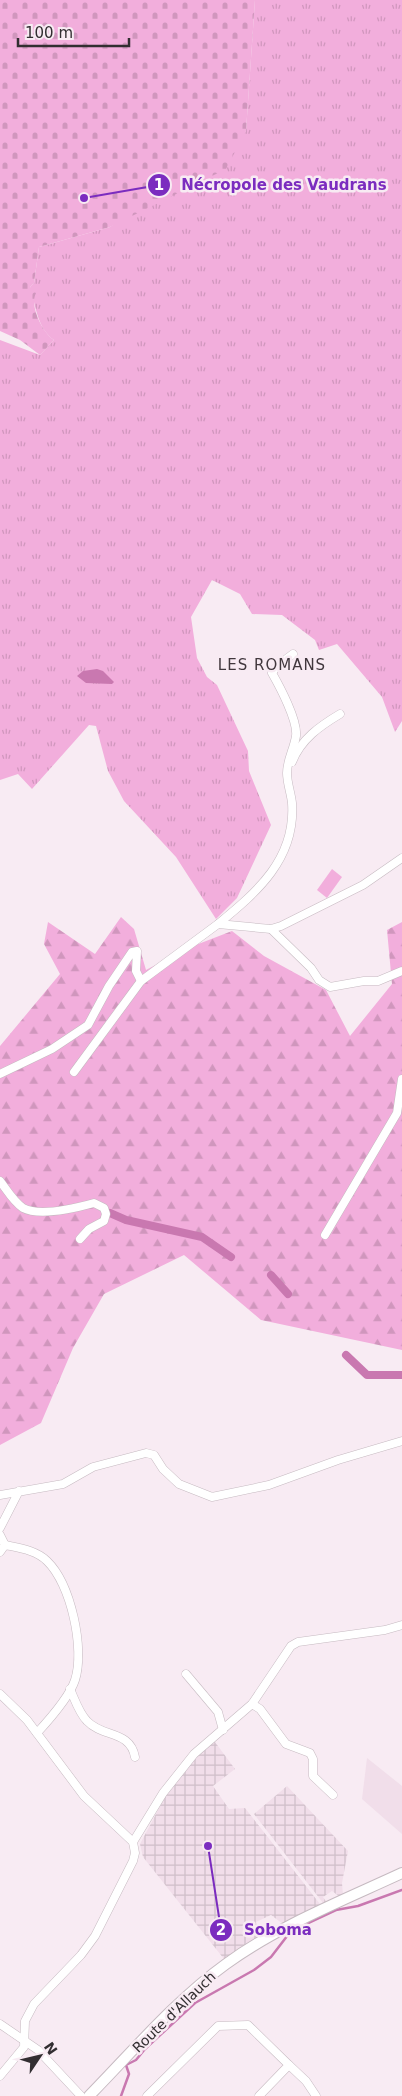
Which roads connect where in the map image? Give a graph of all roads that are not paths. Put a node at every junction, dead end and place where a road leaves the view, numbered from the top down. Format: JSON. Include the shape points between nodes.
{"nodes":[{"id":1,"x":293,"y":654,"type":"dead end"},
{"id":2,"x":340,"y":714,"type":"dead end"},
{"id":3,"x":287,"y":773,"type":"junction"},
{"id":4,"x":402,"y":858,"type":"edge"},
{"id":5,"x":218,"y":924,"type":"junction"},
{"id":6,"x":271,"y":929,"type":"junction"},
{"id":7,"x":402,"y":971,"type":"edge"},
{"id":8,"x":141,"y":981,"type":"junction"},
{"id":9,"x":74,"y":1072,"type":"dead end"},
{"id":10,"x":0,"y":1074,"type":"edge"},
{"id":11,"x":402,"y":1080,"type":"edge"},
{"id":12,"x":0,"y":1180,"type":"edge"},
{"id":13,"x":325,"y":1235,"type":"dead end"},
{"id":14,"x":80,"y":1239,"type":"dead end"},
{"id":15,"x":402,"y":1441,"type":"edge"},
{"id":16,"x":19,"y":1492,"type":"junction"},
{"id":17,"x":0,"y":1495,"type":"edge"},
{"id":18,"x":0,"y":1528,"type":"edge"},
{"id":19,"x":0,"y":1535,"type":"edge"},
{"id":20,"x":2,"y":1548,"type":"edge"},
{"id":21,"x":402,"y":1625,"type":"edge"},
{"id":22,"x":186,"y":1674,"type":"dead end"},
{"id":23,"x":70,"y":1689,"type":"junction"},
{"id":24,"x":0,"y":1694,"type":"edge"},
{"id":25,"x":252,"y":1704,"type":"junction"},
{"id":26,"x":223,"y":1730,"type":"junction"},
{"id":27,"x":37,"y":1733,"type":"junction"},
{"id":28,"x":135,"y":1757,"type":"dead end"},
{"id":29,"x":333,"y":1795,"type":"dead end"},
{"id":30,"x":133,"y":1842,"type":"junction"},
{"id":31,"x":402,"y":1873,"type":"edge"},
{"id":32,"x":0,"y":2024,"type":"edge"},
{"id":33,"x":25,"y":2040,"type":"junction"},
{"id":34,"x":289,"y":2065,"type":"junction"},
{"id":35,"x":0,"y":2076,"type":"edge"},
{"id":36,"x":81,"y":2096,"type":"edge"},
{"id":37,"x":89,"y":2096,"type":"edge"},
{"id":38,"x":147,"y":2096,"type":"edge"},
{"id":39,"x":259,"y":2096,"type":"edge"},
{"id":40,"x":316,"y":2096,"type":"edge"}],
"edges":[{"from":1,"to":3,"type":"street","via":[[272,673],[285,695],[295,723],[296,736]]},
{"from":2,"to":3,"type":"street","via":[[304,740]]},
{"from":3,"to":5,"type":"street","via":[[292,816],[281,861],[245,902]]},
{"from":4,"to":6,"type":"street","via":[[363,885]]},
{"from":5,"to":6,"type":"street"},
{"from":5,"to":8,"type":"street"},
{"from":6,"to":7,"type":"street","via":[[319,980],[330,987],[378,981]]},
{"from":8,"to":9,"type":"street"},
{"from":8,"to":10,"type":"street","via":[[136,971],[137,951],[132,952],[88,1025],[52,1049]]},
{"from":11,"to":13,"type":"street","via":[[397,1113]]},
{"from":12,"to":14,"type":"street","via":[[14,1200],[29,1210],[71,1209],[94,1203],[100,1206],[106,1214],[104,1221],[88,1229]]},
{"from":15,"to":16,"type":"street","via":[[269,1485],[212,1497],[179,1484],[154,1455],[146,1453],[93,1467],[63,1484]]},
{"from":16,"to":17,"type":"street"},
{"from":16,"to":18,"type":"street"},
{"from":19,"to":20,"type":"street"},
{"from":20,"to":23,"type":"street","via":[[40,1555],[60,1579],[75,1622],[79,1646],[75,1682]]},
{"from":21,"to":25,"type":"street","via":[[298,1642],[291,1646]]},
{"from":22,"to":26,"type":"street","via":[[218,1712]]},
{"from":23,"to":27,"type":"street"},
{"from":23,"to":28,"type":"street","via":[[87,1722],[97,1730],[126,1739],[133,1747]]},
{"from":24,"to":27,"type":"street"},
{"from":25,"to":26,"type":"street"},
{"from":25,"to":29,"type":"street","via":[[286,1744],[310,1753],[313,1776]]},
{"from":26,"to":30,"type":"street","via":[[211,1737],[177,1773]]},
{"from":27,"to":30,"type":"street","via":[[84,1796]]},
{"from":30,"to":33,"type":"street","via":[[134,1861],[105,1919],[82,1955],[34,2004],[25,2022]]},
{"from":31,"to":37,"type":"main road","name":"Route d'Allauch","via":[[257,1944],[227,1963],[187,1997]]},
{"from":32,"to":33,"type":"street"},
{"from":33,"to":35,"type":"street","via":[[24,2047]]},
{"from":33,"to":36,"type":"street"},
{"from":34,"to":38,"type":"street","via":[[248,2025],[218,2026]]},
{"from":34,"to":39,"type":"street"},
{"from":34,"to":40,"type":"street"}]}
